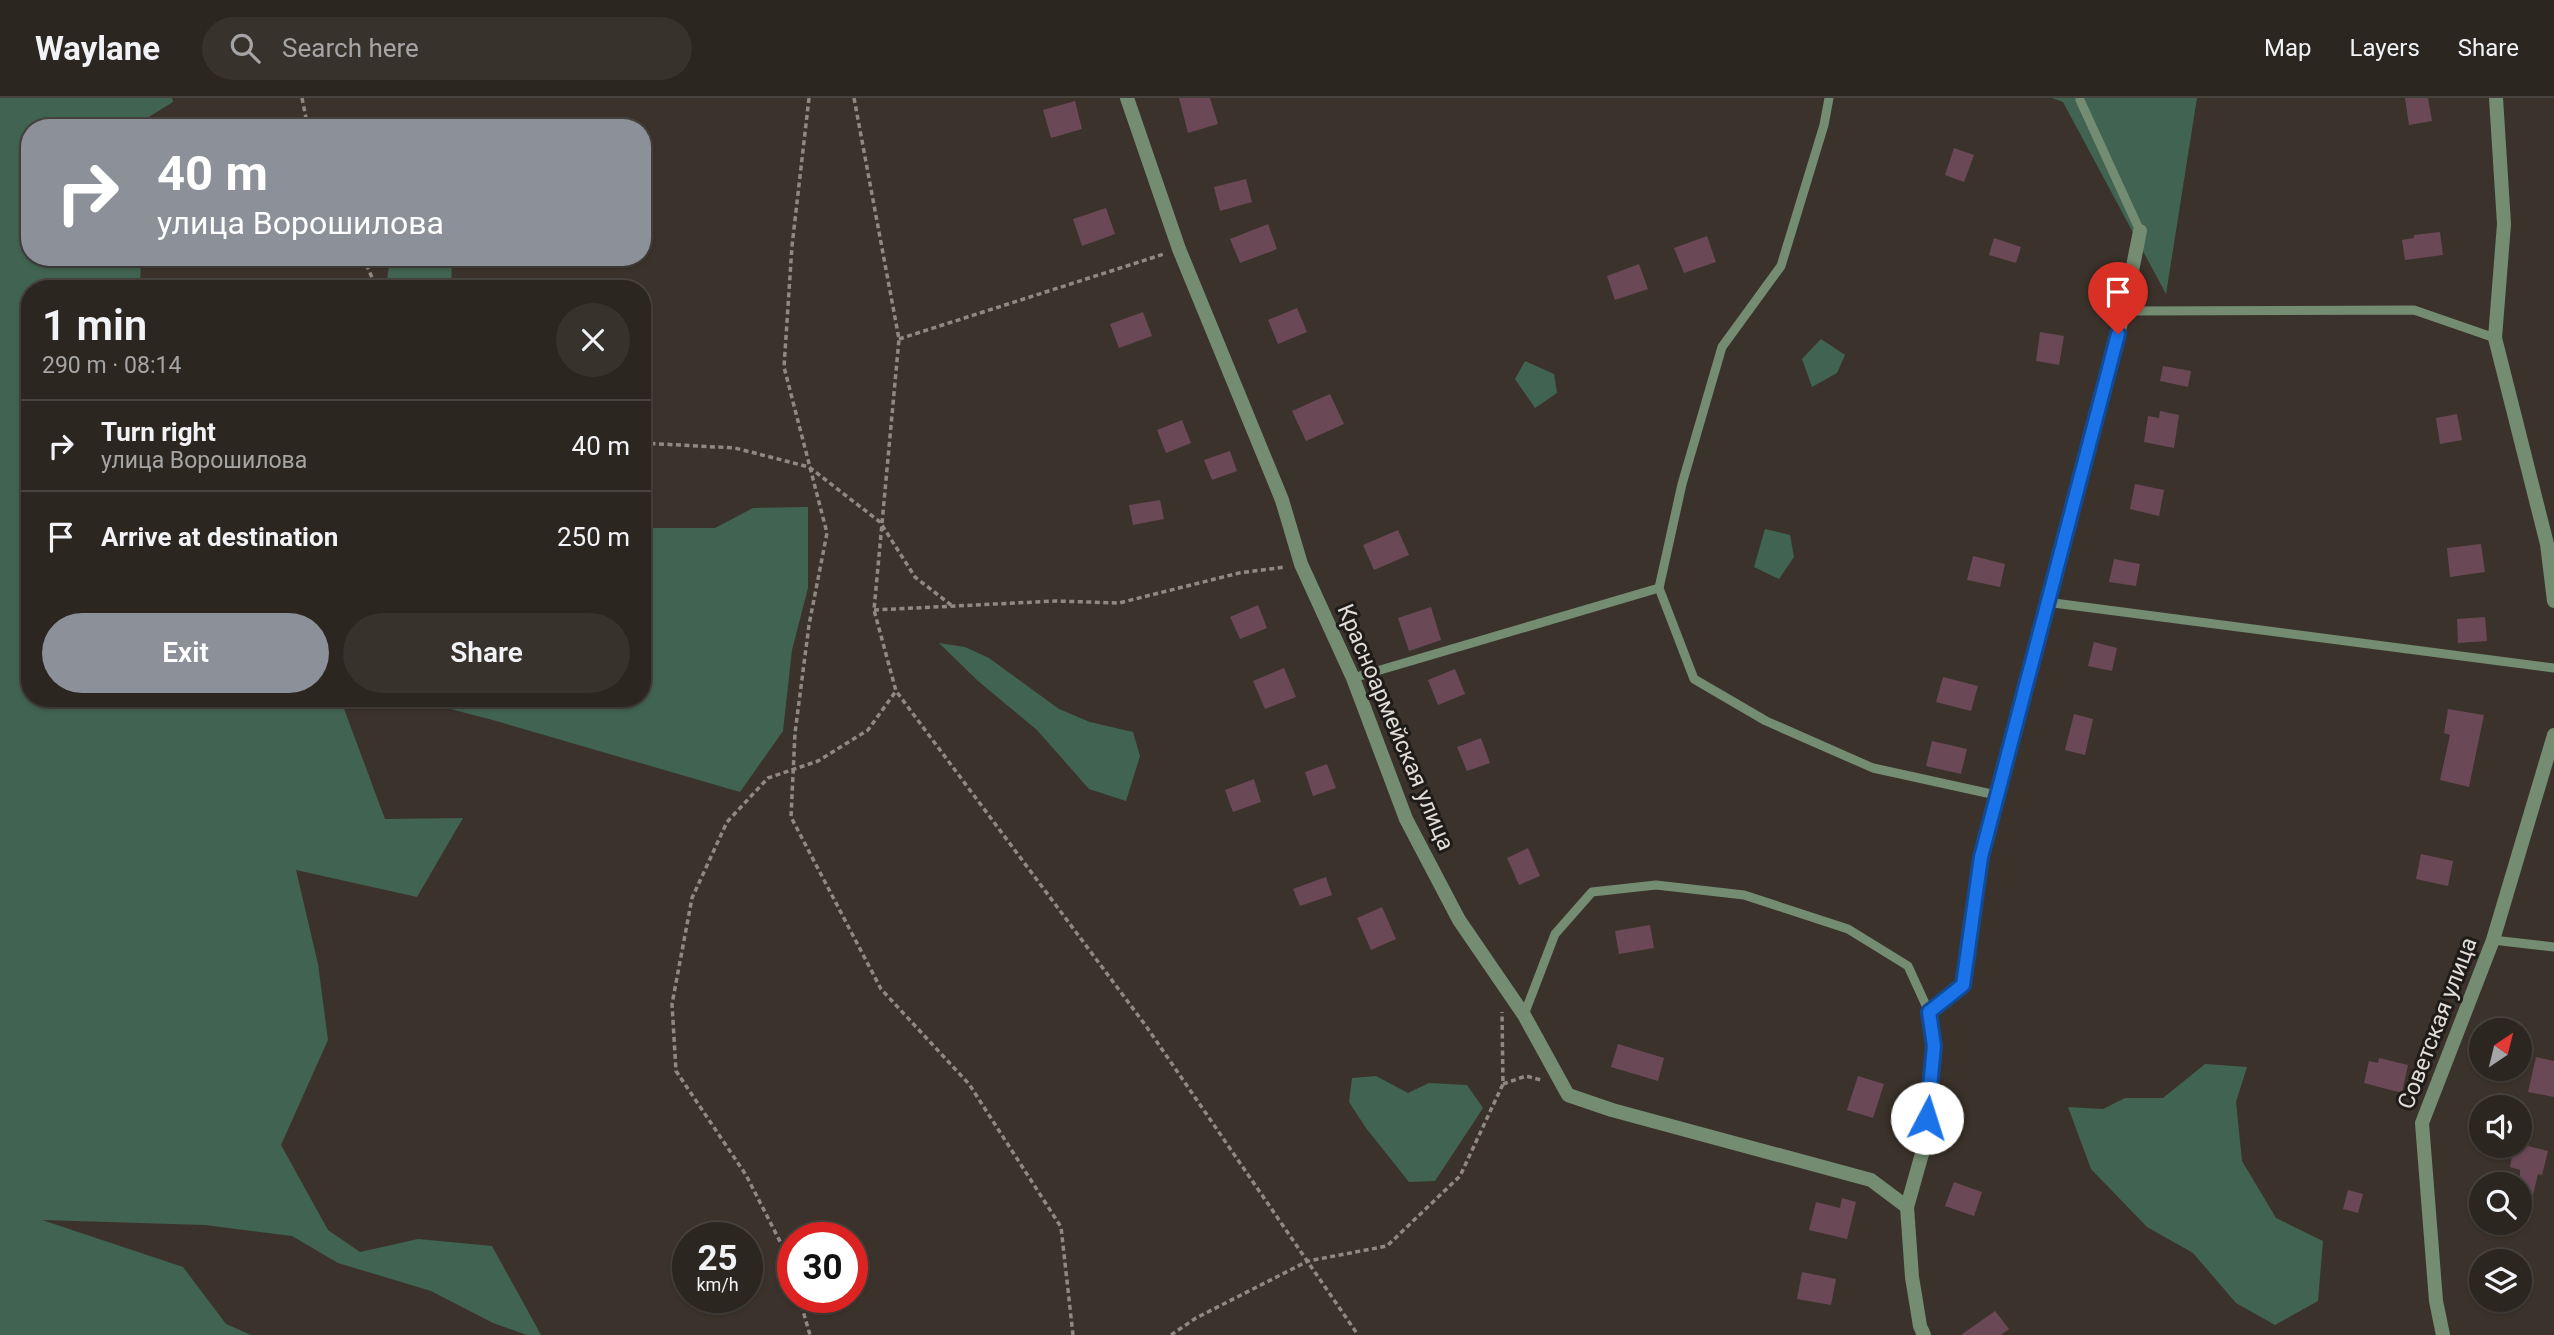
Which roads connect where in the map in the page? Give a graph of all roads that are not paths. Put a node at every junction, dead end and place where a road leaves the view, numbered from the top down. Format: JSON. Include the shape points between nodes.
{"nodes":[{"id":1,"x":1127,"y":98,"type":"edge"},
{"id":2,"x":1829,"y":98,"type":"edge"},
{"id":3,"x":2496,"y":98,"type":"edge"},
{"id":4,"x":2080,"y":100,"type":"dead end"},
{"id":5,"x":2140,"y":231,"type":"joint"},
{"id":6,"x":2124,"y":311,"type":"junction"},
{"id":7,"x":2495,"y":338,"type":"junction"},
{"id":8,"x":1659,"y":589,"type":"junction"},
{"id":9,"x":2554,"y":601,"type":"edge"},
{"id":10,"x":2046,"y":602,"type":"junction"},
{"id":11,"x":2554,"y":668,"type":"edge"},
{"id":12,"x":1353,"y":678,"type":"junction"},
{"id":13,"x":2554,"y":736,"type":"edge"},
{"id":14,"x":1996,"y":795,"type":"junction"},
{"id":15,"x":2493,"y":940,"type":"junction"},
{"id":16,"x":2554,"y":947,"type":"edge"},
{"id":17,"x":1929,"y":1012,"type":"junction"},
{"id":18,"x":1524,"y":1015,"type":"junction"},
{"id":19,"x":1907,"y":1207,"type":"junction"},
{"id":20,"x":1924,"y":1335,"type":"edge"},
{"id":21,"x":2443,"y":1335,"type":"edge"}],
"edges":[{"from":1,"to":12,"type":"street","name":"Красноармейская улица","via":[[1179,249],[1282,500],[1301,565]]},
{"from":2,"to":8,"type":"lane","via":[[1781,266],[1722,347],[1682,484]]},
{"from":3,"to":7,"type":"street","via":[[2504,224]]},
{"from":4,"to":5,"type":"lane"},
{"from":5,"to":6,"type":"street"},
{"from":6,"to":7,"type":"lane","via":[[2414,310]]},
{"from":6,"to":10,"type":"street"},
{"from":7,"to":9,"type":"street","via":[[2547,544]]},
{"from":8,"to":12,"type":"lane"},
{"from":8,"to":14,"type":"lane","via":[[1694,679],[1766,721],[1872,768]]},
{"from":10,"to":11,"type":"lane"},
{"from":10,"to":14,"type":"street"},
{"from":12,"to":18,"type":"street","name":"Красноармейская улица","via":[[1406,819],[1459,920]]},
{"from":13,"to":15,"type":"street","name":"Советская улица"},
{"from":14,"to":17,"type":"street","via":[[1981,857],[1963,985]]},
{"from":15,"to":16,"type":"lane"},
{"from":15,"to":21,"type":"street","name":"Советская улица","via":[[2422,1123],[2436,1301]]},
{"from":17,"to":18,"type":"lane","via":[[1909,966],[1848,929],[1744,895],[1656,885],[1592,892],[1555,934]]},
{"from":17,"to":19,"type":"street","via":[[1934,1046],[1925,1143]]},
{"from":18,"to":19,"type":"street","name":"Красноармейская улица","via":[[1568,1095],[1871,1180]]},
{"from":19,"to":20,"type":"street","via":[[1912,1277]]}]}
